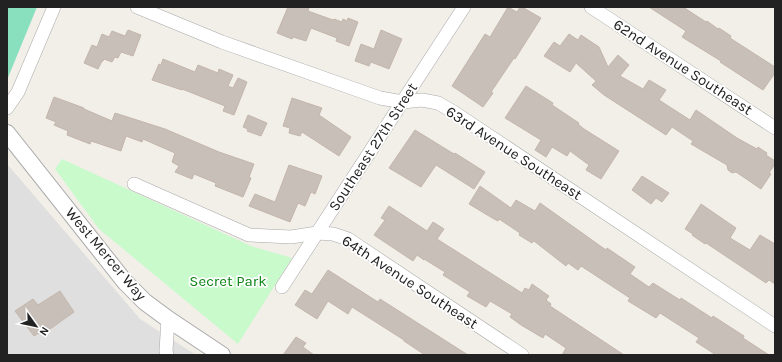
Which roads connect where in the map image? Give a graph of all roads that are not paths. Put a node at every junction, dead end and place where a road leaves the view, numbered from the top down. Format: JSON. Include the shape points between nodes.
{"nodes":[{"id":1,"x":54,"y":7,"type":"edge"},
{"id":2,"x":137,"y":7,"type":"edge"},
{"id":3,"x":464,"y":7,"type":"edge"},
{"id":4,"x":591,"y":7,"type":"edge"},
{"id":5,"x":403,"y":102,"type":"junction"},
{"id":6,"x":7,"y":108,"type":"edge"},
{"id":7,"x":775,"y":128,"type":"edge"},
{"id":8,"x":7,"y":133,"type":"edge"},
{"id":9,"x":134,"y":184,"type":"dead end"},
{"id":10,"x":316,"y":234,"type":"junction"},
{"id":11,"x":282,"y":287,"type":"dead end"},
{"id":12,"x":168,"y":319,"type":"junction"},
{"id":13,"x":775,"y":326,"type":"edge"},
{"id":14,"x":167,"y":355,"type":"edge"},
{"id":15,"x":222,"y":355,"type":"edge"},
{"id":16,"x":522,"y":355,"type":"edge"}],
"edges":[{"from":1,"to":6,"type":"street","via":[[18,92]]},
{"from":2,"to":5,"type":"street","name":"63rd Avenue Southeast","via":[[237,48],[380,98]]},
{"from":3,"to":5,"type":"street","name":"Southeast 27th Street"},
{"from":4,"to":7,"type":"street","name":"62nd Avenue Southeast"},
{"from":5,"to":10,"type":"street","name":"Southeast 27th Street"},
{"from":5,"to":13,"type":"street","name":"63rd Avenue Southeast","via":[[422,100],[438,103],[452,111]]},
{"from":8,"to":12,"type":"street","name":"West Mercer Way","via":[[125,282],[145,302]]},
{"from":9,"to":10,"type":"street","name":"64th Avenue Southeast","via":[[249,235],[291,238]]},
{"from":10,"to":11,"type":"street","name":"Southeast 27th Street"},
{"from":10,"to":16,"type":"street","name":"64th Avenue Southeast","via":[[333,234],[348,239]]},
{"from":12,"to":14,"type":"street"},
{"from":12,"to":15,"type":"street","name":"West Mercer Way"}]}
